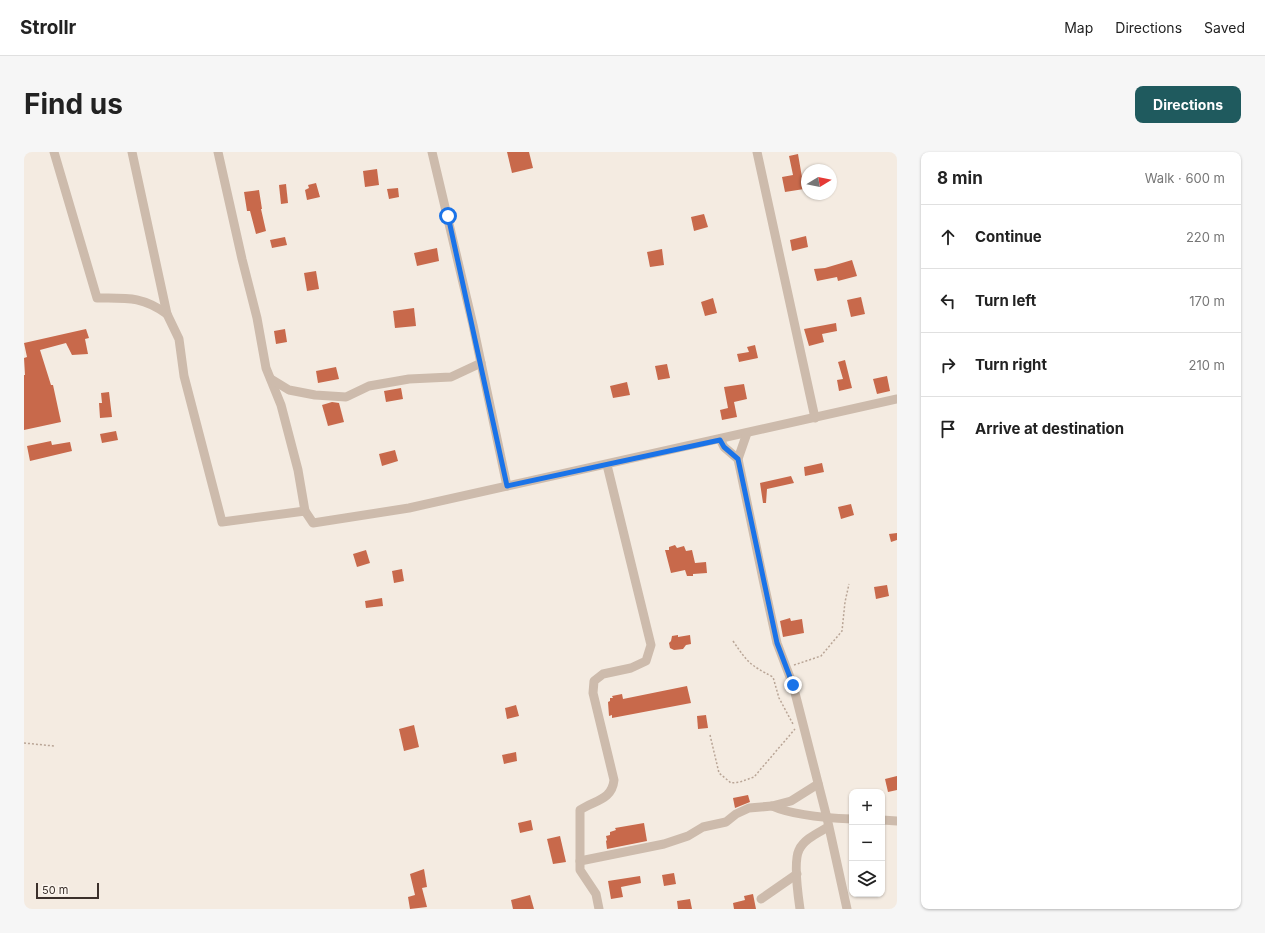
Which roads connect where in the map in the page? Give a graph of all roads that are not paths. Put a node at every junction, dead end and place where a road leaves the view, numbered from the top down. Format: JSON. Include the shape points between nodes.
{"nodes":[{"id":1,"x":54,"y":152,"type":"edge"},
{"id":2,"x":132,"y":152,"type":"edge"},
{"id":3,"x":218,"y":152,"type":"edge"},
{"id":4,"x":432,"y":152,"type":"edge"},
{"id":5,"x":757,"y":152,"type":"edge"},
{"id":6,"x":167,"y":314,"type":"junction"},
{"id":7,"x":481,"y":363,"type":"junction"},
{"id":8,"x":271,"y":379,"type":"junction"},
{"id":9,"x":897,"y":399,"type":"edge"},
{"id":10,"x":815,"y":418,"type":"junction"},
{"id":11,"x":747,"y":433,"type":"junction"},
{"id":12,"x":720,"y":440,"type":"junction"},
{"id":13,"x":738,"y":459,"type":"junction"},
{"id":14,"x":607,"y":465,"type":"junction"},
{"id":15,"x":507,"y":486,"type":"junction"},
{"id":16,"x":304,"y":511,"type":"junction"},
{"id":17,"x":818,"y":784,"type":"junction"},
{"id":18,"x":772,"y":806,"type":"junction"},
{"id":19,"x":849,"y":819,"type":"edge"},
{"id":20,"x":885,"y":820,"type":"edge"},
{"id":21,"x":897,"y":821,"type":"edge"},
{"id":22,"x":827,"y":823,"type":"junction"},
{"id":23,"x":580,"y":862,"type":"junction"},
{"id":24,"x":797,"y":874,"type":"junction"},
{"id":25,"x":761,"y":899,"type":"dead end"},
{"id":26,"x":599,"y":909,"type":"edge"},
{"id":27,"x":800,"y":909,"type":"edge"},
{"id":28,"x":847,"y":909,"type":"edge"}],
"edges":[{"from":1,"to":6,"type":"street","via":[[97,298],[137,299],[153,303]]},
{"from":2,"to":6,"type":"street"},
{"from":3,"to":8,"type":"street","via":[[257,318],[266,368]]},
{"from":4,"to":7,"type":"street"},
{"from":5,"to":10,"type":"street"},
{"from":6,"to":16,"type":"street","via":[[179,340],[184,376],[222,522]]},
{"from":7,"to":8,"type":"street","via":[[451,377],[409,379],[369,386],[346,397],[289,390]]},
{"from":7,"to":15,"type":"street"},
{"from":8,"to":16,"type":"street","via":[[281,405],[296,462]]},
{"from":9,"to":10,"type":"street"},
{"from":10,"to":11,"type":"street"},
{"from":11,"to":12,"type":"street"},
{"from":11,"to":13,"type":"street"},
{"from":12,"to":13,"type":"street"},
{"from":12,"to":14,"type":"street"},
{"from":13,"to":17,"type":"street","via":[[777,643],[793,685]]},
{"from":14,"to":15,"type":"street"},
{"from":14,"to":23,"type":"street","via":[[651,645],[646,661],[631,668],[603,674],[594,681],[593,692],[614,780],[610,794],[580,810]]},
{"from":15,"to":16,"type":"street","via":[[409,508],[313,523]]},
{"from":17,"to":18,"type":"street","via":[[791,801]]},
{"from":17,"to":22,"type":"street"},
{"from":18,"to":22,"type":"street","via":[[786,813]]},
{"from":18,"to":23,"type":"street","via":[[749,808],[726,822],[703,826],[688,836],[664,844]]},
{"from":19,"to":22,"type":"street"},
{"from":20,"to":21,"type":"street"},
{"from":22,"to":24,"type":"street","via":[[798,851]]},
{"from":22,"to":28,"type":"street"},
{"from":23,"to":26,"type":"street","via":[[580,870],[596,894]]},
{"from":24,"to":25,"type":"street"},
{"from":24,"to":27,"type":"street"}]}
